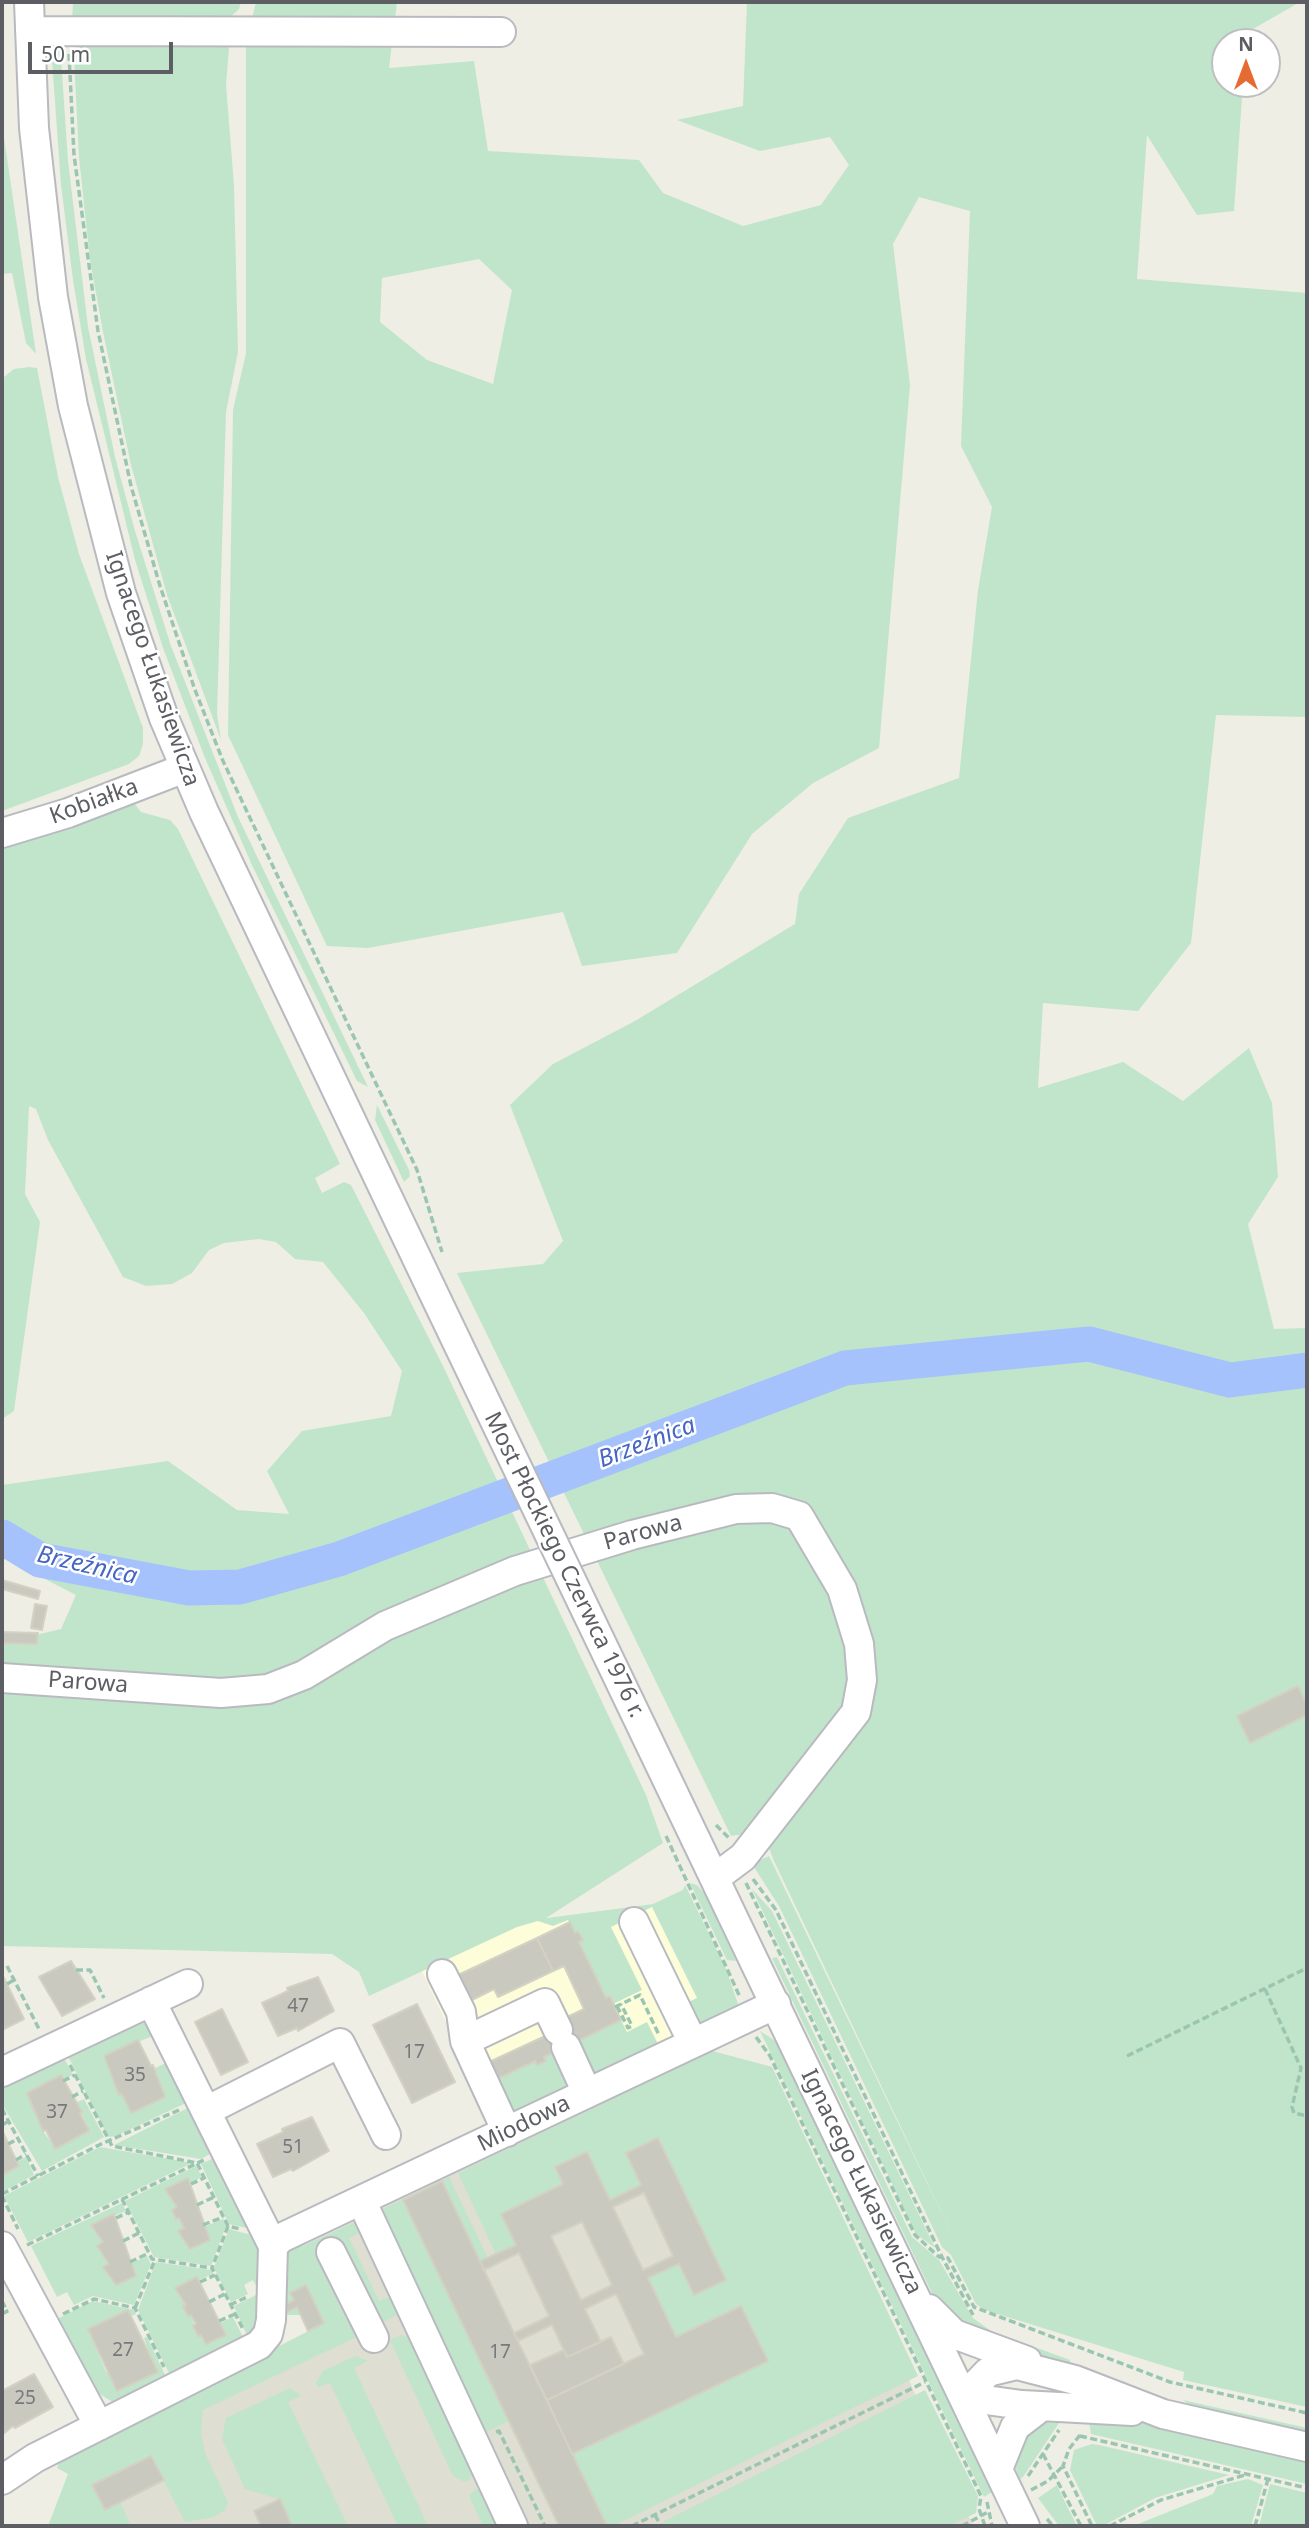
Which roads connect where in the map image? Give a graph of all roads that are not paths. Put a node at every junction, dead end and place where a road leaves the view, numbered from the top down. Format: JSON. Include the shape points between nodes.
{"nodes":[{"id":1,"x":29,"y":2,"type":"edge"},
{"id":2,"x":30,"y":31,"type":"junction"},
{"id":3,"x":501,"y":32,"type":"dead end"},
{"id":4,"x":185,"y":768,"type":"junction"},
{"id":5,"x":2,"y":833,"type":"edge"},
{"id":6,"x":432,"y":1290,"type":"joint"},
{"id":7,"x":2,"y":1678,"type":"edge"},
{"id":8,"x":696,"y":1840,"type":"joint"},
{"id":9,"x":715,"y":1878,"type":"junction"},
{"id":10,"x":634,"y":1922,"type":"dead end"},
{"id":11,"x":442,"y":1974,"type":"dead end"},
{"id":12,"x":188,"y":1984,"type":"dead end"},
{"id":13,"x":151,"y":2001,"type":"junction"},
{"id":14,"x":776,"y":2004,"type":"junction"},
{"id":15,"x":465,"y":2041,"type":"junction"},
{"id":16,"x":681,"y":2049,"type":"junction"},
{"id":17,"x":2,"y":2072,"type":"edge"},
{"id":18,"x":587,"y":2093,"type":"junction"},
{"id":19,"x":203,"y":2105,"type":"junction"},
{"id":20,"x":508,"y":2132,"type":"junction"},
{"id":21,"x":386,"y":2135,"type":"dead end"},
{"id":22,"x":362,"y":2202,"type":"junction"},
{"id":23,"x":262,"y":2239,"type":"junction"},
{"id":24,"x":14,"y":2246,"type":"edge"},
{"id":25,"x":331,"y":2252,"type":"dead end"},
{"id":26,"x":915,"y":2295,"type":"junction"},
{"id":27,"x":374,"y":2338,"type":"dead end"},
{"id":28,"x":1075,"y":2380,"type":"junction"},
{"id":29,"x":964,"y":2397,"type":"junction"},
{"id":30,"x":1041,"y":2406,"type":"junction"},
{"id":31,"x":1163,"y":2414,"type":"junction"},
{"id":32,"x":99,"y":2426,"type":"junction"},
{"id":33,"x":1307,"y":2447,"type":"edge"},
{"id":34,"x":2,"y":2480,"type":"edge"},
{"id":35,"x":1012,"y":2483,"type":"junction"},
{"id":36,"x":513,"y":2526,"type":"edge"},
{"id":37,"x":1025,"y":2526,"type":"edge"}],
"edges":[{"from":1,"to":2,"type":"street","name":"Ignacego Łukasiewicza"},
{"from":2,"to":3,"type":"street"},
{"from":2,"to":4,"type":"street","name":"Ignacego Łukasiewicza","via":[[45,241],[72,402],[121,593]]},
{"from":4,"to":5,"type":"street","name":"Kobiałka"},
{"from":4,"to":6,"type":"street","name":"Ignacego Łukasiewicza"},
{"from":6,"to":8,"type":"street","name":"Most Płockiego Czerwca 1976 r.","bridge":true},
{"from":7,"to":9,"type":"street","name":"Parowa","via":[[221,1693],[268,1689],[304,1675],[385,1626],[515,1571],[736,1509],[772,1508],[799,1516],[842,1589],[859,1644],[862,1679],[856,1712],[743,1857]]},
{"from":8,"to":9,"type":"street","name":"Ignacego Łukasiewicza"},
{"from":9,"to":14,"type":"street","name":"Ignacego Łukasiewicza"},
{"from":10,"to":16,"type":"street"},
{"from":11,"to":15,"type":"street","via":[[461,2012]]},
{"from":12,"to":13,"type":"street"},
{"from":13,"to":17,"type":"street","via":[[114,2019],[60,2056]]},
{"from":13,"to":19,"type":"street"},
{"from":14,"to":16,"type":"street","name":"Miodowa"},
{"from":14,"to":26,"type":"street","name":"Ignacego Łukasiewicza"},
{"from":15,"to":18,"type":"street","via":[[545,2003]]},
{"from":15,"to":20,"type":"street"},
{"from":16,"to":18,"type":"street","name":"Miodowa"},
{"from":18,"to":20,"type":"street","name":"Miodowa"},
{"from":19,"to":21,"type":"street","via":[[340,2043]]},
{"from":19,"to":23,"type":"street"},
{"from":20,"to":22,"type":"street","name":"Miodowa"},
{"from":22,"to":23,"type":"street","name":"Miodowa","via":[[281,2238]]},
{"from":22,"to":36,"type":"street"},
{"from":23,"to":32,"type":"street","via":[[271,2320],[259,2345]]},
{"from":24,"to":32,"type":"street"},
{"from":25,"to":27,"type":"street"},
{"from":26,"to":28,"type":"street","via":[[954,2334]]},
{"from":26,"to":29,"type":"street","name":"Ignacego Łukasiewicza"},
{"from":28,"to":29,"type":"street","via":[[1007,2365],[988,2372]]},
{"from":28,"to":31,"type":"street"},
{"from":29,"to":30,"type":"street"},
{"from":29,"to":35,"type":"street","name":"Ignacego Łukasiewicza"},
{"from":30,"to":31,"type":"street"},
{"from":30,"to":35,"type":"street","via":[[1016,2427]]},
{"from":31,"to":33,"type":"street"},
{"from":32,"to":34,"type":"street"},
{"from":35,"to":37,"type":"street","name":"Ignacego Łukasiewicza"}]}
